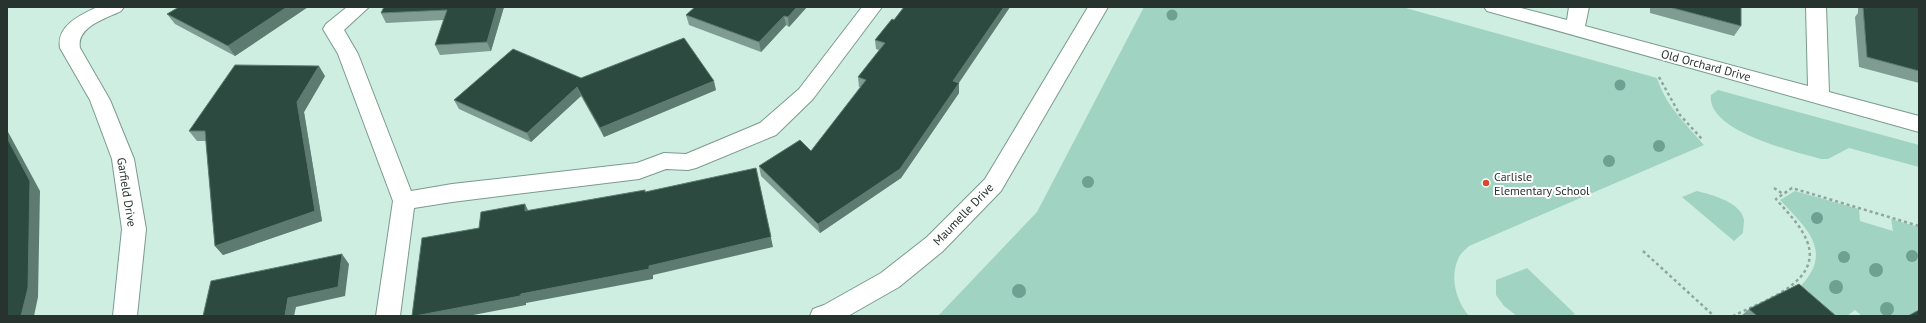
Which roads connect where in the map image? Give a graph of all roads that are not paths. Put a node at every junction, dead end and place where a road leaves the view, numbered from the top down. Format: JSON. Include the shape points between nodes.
{"nodes":[{"id":1,"x":114,"y":7,"type":"edge"},
{"id":2,"x":359,"y":7,"type":"edge"},
{"id":3,"x":872,"y":7,"type":"edge"},
{"id":4,"x":1098,"y":7,"type":"edge"},
{"id":5,"x":1494,"y":7,"type":"edge"},
{"id":6,"x":1579,"y":7,"type":"edge"},
{"id":7,"x":1816,"y":7,"type":"edge"},
{"id":8,"x":1575,"y":29,"type":"junction"},
{"id":9,"x":1819,"y":96,"type":"junction"},
{"id":10,"x":1919,"y":124,"type":"edge"},
{"id":11,"x":404,"y":202,"type":"junction"},
{"id":12,"x":125,"y":316,"type":"edge"},
{"id":13,"x":388,"y":316,"type":"edge"},
{"id":14,"x":822,"y":316,"type":"edge"}],
"edges":[{"from":1,"to":12,"type":"street","name":"Garfield Drive","via":[[79,25],[68,40],[100,100],[123,159],[134,229]]},
{"from":2,"to":11,"type":"street","via":[[333,29],[348,54]]},
{"from":3,"to":11,"type":"street","via":[[806,94],[768,129],[688,162],[664,161],[639,171]]},
{"from":4,"to":14,"type":"street","name":"Maumelle Drive","via":[[993,185],[935,244],[890,280]]},
{"from":5,"to":8,"type":"street","name":"Old Orchard Drive"},
{"from":6,"to":8,"type":"street"},
{"from":7,"to":9,"type":"street"},
{"from":8,"to":9,"type":"street","name":"Old Orchard Drive"},
{"from":9,"to":10,"type":"street","name":"Old Orchard Drive"},
{"from":11,"to":13,"type":"street"}]}
